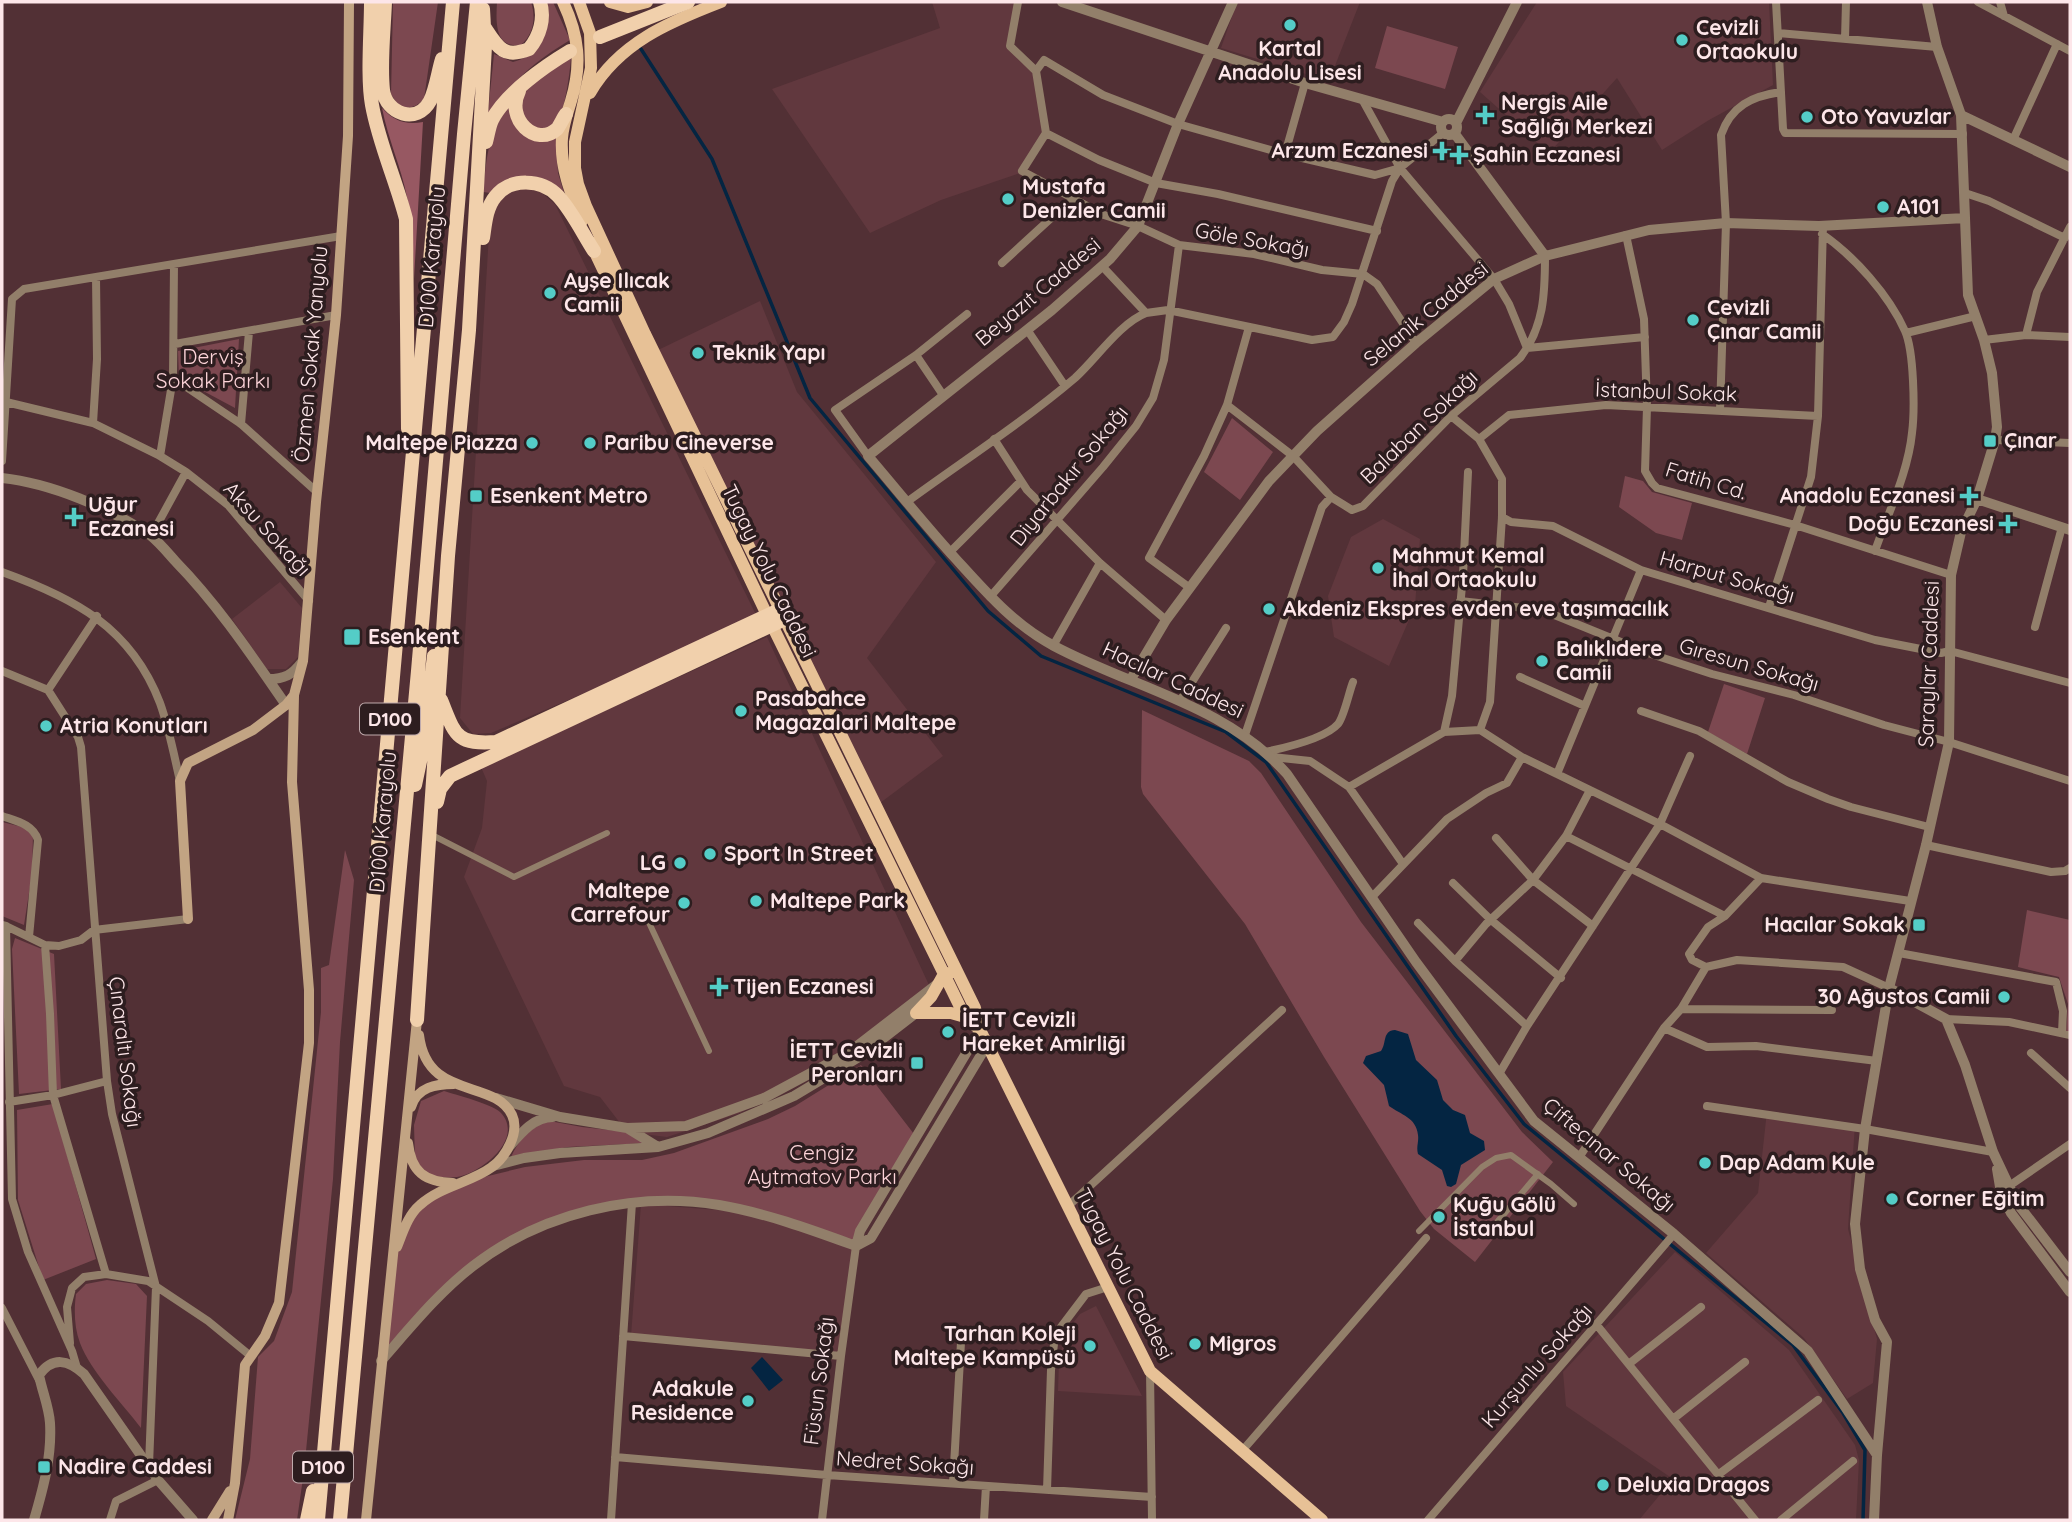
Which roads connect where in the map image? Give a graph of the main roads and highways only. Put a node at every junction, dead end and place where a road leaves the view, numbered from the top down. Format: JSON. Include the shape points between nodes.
{"nodes":[{"id":1,"x":349,"y":2,"type":"edge"},
{"id":2,"x":371,"y":2,"type":"edge"},
{"id":3,"x":385,"y":2,"type":"edge"},
{"id":4,"x":453,"y":2,"type":"edge"},
{"id":5,"x":480,"y":2,"type":"edge"},
{"id":6,"x":540,"y":2,"type":"edge"},
{"id":7,"x":563,"y":2,"type":"edge"},
{"id":8,"x":579,"y":2,"type":"edge"},
{"id":9,"x":610,"y":2,"type":"edge"},
{"id":10,"x":647,"y":2,"type":"edge"},
{"id":11,"x":688,"y":2,"type":"edge"},
{"id":12,"x":721,"y":2,"type":"edge"},
{"id":13,"x":452,"y":24,"type":"junction"},
{"id":14,"x":485,"y":28,"type":"junction"},
{"id":15,"x":600,"y":37,"type":"dead end"},
{"id":16,"x":570,"y":51,"type":"dead end"},
{"id":17,"x":521,"y":87,"type":"junction"},
{"id":18,"x":582,"y":113,"type":"junction"},
{"id":19,"x":566,"y":114,"type":"junction"},
{"id":20,"x":477,"y":212,"type":"junction"},
{"id":21,"x":594,"y":251,"type":"junction"},
{"id":22,"x":469,"y":330,"type":"junction"},
{"id":23,"x":410,"y":487,"type":"junction"},
{"id":24,"x":448,"y":556,"type":"junction"},
{"id":25,"x":776,"y":617,"type":"junction"},
{"id":26,"x":294,"y":695,"type":"junction"},
{"id":27,"x":439,"y":697,"type":"junction"},
{"id":28,"x":430,"y":834,"type":"junction"},
{"id":29,"x":401,"y":848,"type":"junction"},
{"id":30,"x":188,"y":919,"type":"road end"},
{"id":31,"x":947,"y":979,"type":"junction"},
{"id":32,"x":965,"y":1017,"type":"junction"},
{"id":33,"x":417,"y":1020,"type":"junction"},
{"id":34,"x":980,"y":1030,"type":"junction"},
{"id":35,"x":455,"y":1084,"type":"junction"},
{"id":36,"x":406,"y":1126,"type":"junction"},
{"id":37,"x":459,"y":1183,"type":"junction"},
{"id":38,"x":392,"y":1259,"type":"junction"},
{"id":39,"x":328,"y":1414,"type":"junction"},
{"id":40,"x":235,"y":1483,"type":"junction"},
{"id":41,"x":212,"y":1520,"type":"edge"},
{"id":42,"x":228,"y":1520,"type":"edge"},
{"id":43,"x":307,"y":1520,"type":"edge"},
{"id":44,"x":318,"y":1520,"type":"edge"},
{"id":45,"x":341,"y":1520,"type":"edge"},
{"id":46,"x":366,"y":1520,"type":"edge"},
{"id":47,"x":1322,"y":1520,"type":"edge"}],
"edges":[{"from":1,"to":26,"type":"main road","name":"Özmen Sokak Yanyolu","via":[[348,136],[336,315],[303,661]]},
{"from":2,"to":23,"type":"highway","via":[[371,102],[406,219]]},
{"from":3,"to":13,"type":"highway","via":[[383,92],[399,114],[419,112],[430,102]]},
{"from":4,"to":13,"type":"highway","name":"D100 Karayolu","number":"D100"},
{"from":5,"to":14,"type":"highway"},
{"from":5,"to":29,"type":"highway","name":"D100 Karayolu","number":"D100","via":[[464,134]]},
{"from":6,"to":14,"type":"highway","via":[[540,27],[529,49],[512,54],[504,51]]},
{"from":7,"to":19,"type":"main road","name":"Tugay Yolu Caddesi","via":[[577,36],[578,68]]},
{"from":8,"to":18,"type":"main road","via":[[590,33],[591,68]]},
{"from":9,"to":10,"type":"main road","via":[[628,7]]},
{"from":11,"to":15,"type":"highway"},
{"from":12,"to":18,"type":"main road","via":[[642,37],[619,55],[590,92]]},
{"from":13,"to":23,"type":"highway","name":"D100 Karayolu","number":"D100"},
{"from":14,"to":20,"type":"highway"},
{"from":16,"to":17,"type":"highway"},
{"from":17,"to":19,"type":"highway","via":[[515,112],[528,132],[556,130]]},
{"from":17,"to":20,"type":"highway","via":[[492,120]]},
{"from":18,"to":25,"type":"main road","name":"Tugay Yolu Caddesi","via":[[575,168],[586,206]]},
{"from":19,"to":21,"type":"main road","name":"Tugay Yolu Caddesi","via":[[564,169]]},
{"from":20,"to":22,"type":"highway"},
{"from":21,"to":22,"type":"highway","via":[[557,195],[541,184],[506,187],[487,212]]},
{"from":21,"to":25,"type":"main road","name":"Tugay Yolu Caddesi"},
{"from":22,"to":24,"type":"highway"},
{"from":23,"to":39,"type":"highway","name":"D100 Karayolu","number":"D100"},
{"from":24,"to":27,"type":"highway"},
{"from":24,"to":29,"type":"highway","via":[[422,752]]},
{"from":25,"to":27,"type":"highway","via":[[496,742],[474,744],[460,736]]},
{"from":25,"to":28,"type":"highway","via":[[450,776],[440,789]]},
{"from":25,"to":31,"type":"main road","name":"Tugay Yolu Caddesi"},
{"from":25,"to":31,"type":"main road","name":"Tugay Yolu Caddesi"},
{"from":26,"to":30,"type":"main road","name":"Özmen Sokak Yanyolu","via":[[253,730],[188,763],[180,781]]},
{"from":26,"to":40,"type":"main road","via":[[292,782],[309,1043],[279,1303],[265,1336],[246,1359]]},
{"from":27,"to":28,"type":"highway"},
{"from":28,"to":33,"type":"highway"},
{"from":29,"to":45,"type":"highway","name":"D100 Karayolu","number":"D100"},
{"from":31,"to":32,"type":"main road","name":"Tugay Yolu Caddesi"},
{"from":31,"to":32,"type":"main road","via":[[916,1013]]},
{"from":31,"to":34,"type":"main road","name":"Tugay Yolu Caddesi","via":[[975,1008]]},
{"from":32,"to":34,"type":"main road","name":"Tugay Yolu Caddesi"},
{"from":33,"to":35,"type":"main road","via":[[428,1065]]},
{"from":33,"to":36,"type":"main road"},
{"from":34,"to":47,"type":"main road","name":"Tugay Yolu Caddesi","via":[[1150,1371]]},
{"from":35,"to":36,"type":"main road","via":[[439,1084],[420,1092]]},
{"from":35,"to":37,"type":"main road","via":[[488,1095],[511,1113],[513,1128],[509,1147],[493,1166]]},
{"from":36,"to":37,"type":"main road","via":[[418,1171],[431,1181]]},
{"from":36,"to":38,"type":"main road"},
{"from":37,"to":38,"type":"main road","via":[[418,1207]]},
{"from":38,"to":46,"type":"main road"},
{"from":39,"to":43,"type":"highway"},
{"from":39,"to":44,"type":"highway","name":"D100 Karayolu","number":"D100"},
{"from":40,"to":41,"type":"main road"},
{"from":40,"to":42,"type":"main road"}]}
